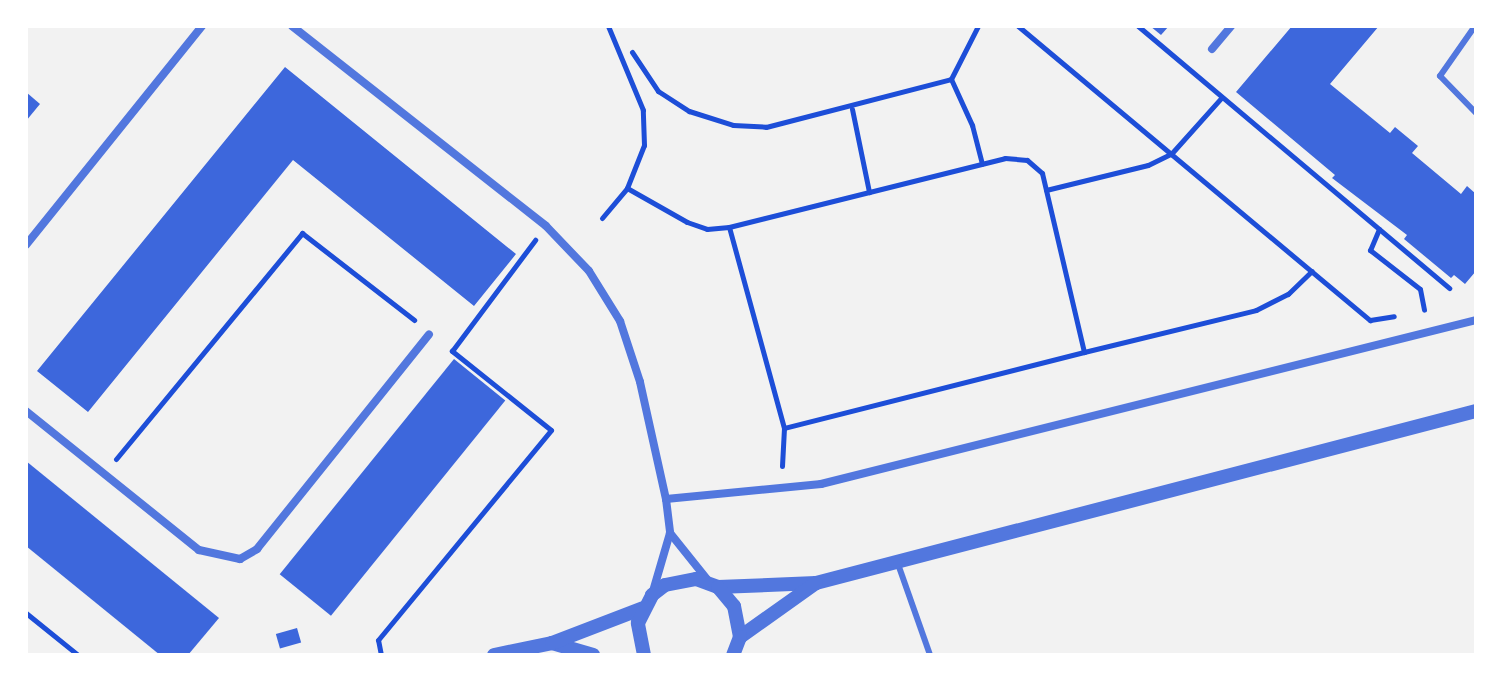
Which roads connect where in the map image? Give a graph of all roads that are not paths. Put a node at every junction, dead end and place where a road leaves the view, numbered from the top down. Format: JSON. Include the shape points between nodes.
{"nodes":[{"id":1,"x":202,"y":26,"type":"edge"},
{"id":2,"x":292,"y":26,"type":"edge"},
{"id":3,"x":1231,"y":26,"type":"edge"},
{"id":4,"x":1475,"y":26,"type":"edge"},
{"id":5,"x":1212,"y":49,"type":"dead end"},
{"id":6,"x":1476,"y":113,"type":"edge"},
{"id":7,"x":26,"y":245,"type":"edge"},
{"id":8,"x":1476,"y":320,"type":"edge"},
{"id":9,"x":429,"y":334,"type":"road end"},
{"id":10,"x":26,"y":411,"type":"edge"},
{"id":11,"x":1476,"y":411,"type":"edge"},
{"id":12,"x":666,"y":499,"type":"junction"},
{"id":13,"x":670,"y":533,"type":"junction"},
{"id":14,"x":897,"y":562,"type":"junction"},
{"id":15,"x":816,"y":583,"type":"junction"},
{"id":16,"x":714,"y":585,"type":"junction"},
{"id":17,"x":652,"y":595,"type":"junction"},
{"id":18,"x":643,"y":608,"type":"junction"},
{"id":19,"x":740,"y":637,"type":"junction"},
{"id":20,"x":552,"y":643,"type":"junction"},
{"id":21,"x":734,"y":654,"type":"edge"},
{"id":22,"x":494,"y":655,"type":"edge"},
{"id":23,"x":593,"y":655,"type":"edge"},
{"id":24,"x":644,"y":655,"type":"edge"},
{"id":25,"x":930,"y":655,"type":"edge"}],
"edges":[{"from":1,"to":7,"type":"street"},
{"from":2,"to":12,"type":"street","via":[[546,226],[589,271],[620,321]]},
{"from":3,"to":5,"type":"street"},
{"from":4,"to":6,"type":"lane","via":[[1440,76]]},
{"from":8,"to":12,"type":"street","via":[[821,484]]},
{"from":9,"to":10,"type":"street","via":[[248,557],[231,559],[199,550]]},
{"from":11,"to":14,"type":"street"},
{"from":12,"to":13,"type":"street"},
{"from":13,"to":16,"type":"street"},
{"from":13,"to":17,"type":"street"},
{"from":14,"to":15,"type":"street"},
{"from":14,"to":25,"type":"lane"},
{"from":15,"to":16,"type":"street"},
{"from":15,"to":19,"type":"street"},
{"from":16,"to":17,"type":"street","via":[[680,580]]},
{"from":16,"to":19,"type":"street","via":[[734,606]]},
{"from":17,"to":18,"type":"street"},
{"from":18,"to":20,"type":"street"},
{"from":18,"to":24,"type":"street","via":[[638,639]]},
{"from":19,"to":21,"type":"street"},
{"from":20,"to":22,"type":"street"},
{"from":20,"to":23,"type":"street"}]}
